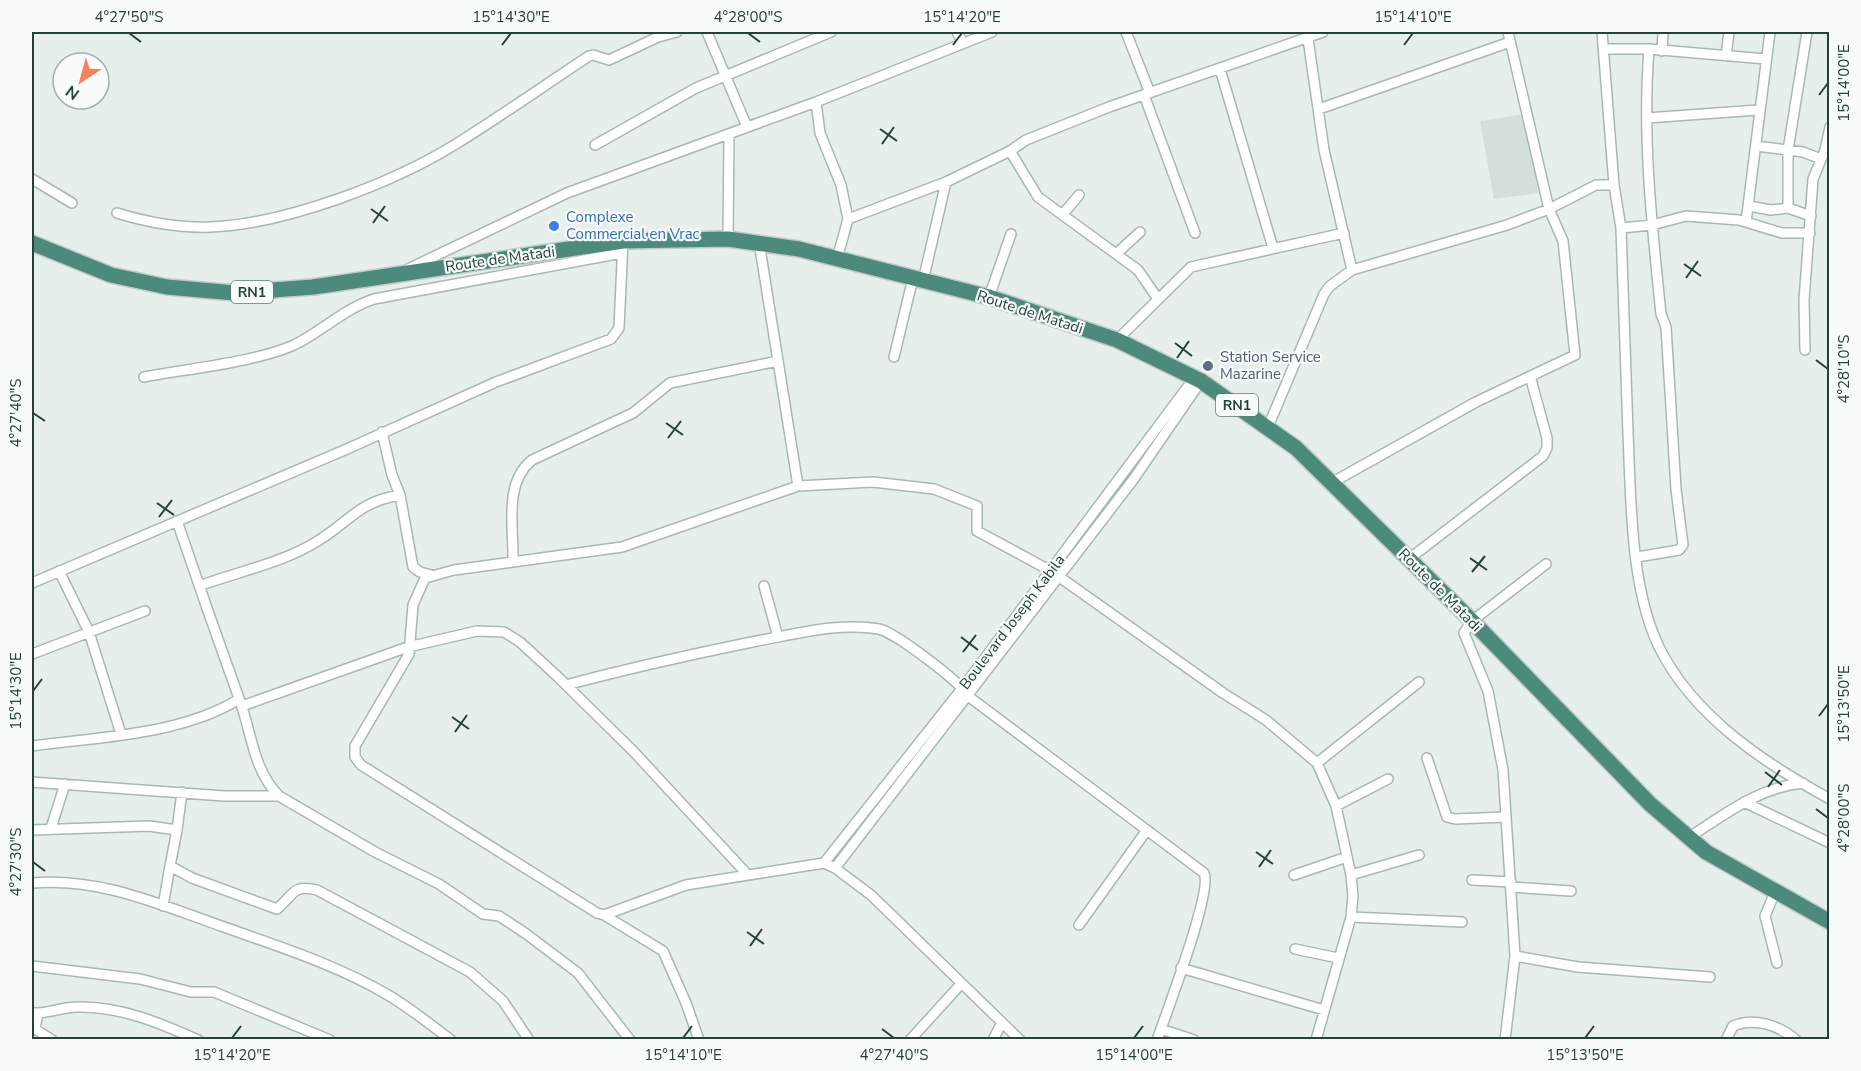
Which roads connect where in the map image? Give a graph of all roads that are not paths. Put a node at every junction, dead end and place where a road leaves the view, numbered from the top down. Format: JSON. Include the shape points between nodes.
{"nodes":[{"id":1,"x":677,"y":32,"type":"edge"},
{"id":2,"x":707,"y":32,"type":"edge"},
{"id":3,"x":831,"y":32,"type":"edge"},
{"id":4,"x":957,"y":32,"type":"edge"},
{"id":5,"x":992,"y":32,"type":"edge"},
{"id":6,"x":1126,"y":32,"type":"edge"},
{"id":7,"x":1323,"y":32,"type":"edge"},
{"id":8,"x":1508,"y":32,"type":"edge"},
{"id":9,"x":1602,"y":32,"type":"edge"},
{"id":10,"x":1663,"y":32,"type":"edge"},
{"id":11,"x":1729,"y":32,"type":"edge"},
{"id":12,"x":1770,"y":32,"type":"edge"},
{"id":13,"x":1807,"y":32,"type":"edge"},
{"id":14,"x":1307,"y":35,"type":"edge"},
{"id":15,"x":1510,"y":42,"type":"junction"},
{"id":16,"x":963,"y":43,"type":"junction"},
{"id":17,"x":1604,"y":49,"type":"junction"},
{"id":18,"x":1649,"y":49,"type":"junction"},
{"id":19,"x":1662,"y":51,"type":"junction"},
{"id":20,"x":1726,"y":56,"type":"junction"},
{"id":21,"x":1766,"y":59,"type":"junction"},
{"id":22,"x":1220,"y":69,"type":"junction"},
{"id":23,"x":726,"y":78,"type":"junction"},
{"id":24,"x":1147,"y":94,"type":"junction"},
{"id":25,"x":816,"y":102,"type":"junction"},
{"id":26,"x":1319,"y":109,"type":"junction"},
{"id":27,"x":1758,"y":110,"type":"junction"},
{"id":28,"x":1647,"y":118,"type":"junction"},
{"id":29,"x":747,"y":127,"type":"junction"},
{"id":30,"x":1830,"y":127,"type":"edge"},
{"id":31,"x":729,"y":134,"type":"junction"},
{"id":32,"x":596,"y":145,"type":"dead end"},
{"id":33,"x":1756,"y":146,"type":"junction"},
{"id":34,"x":1788,"y":150,"type":"junction"},
{"id":35,"x":1010,"y":151,"type":"junction"},
{"id":36,"x":1821,"y":159,"type":"junction"},
{"id":37,"x":32,"y":179,"type":"edge"},
{"id":38,"x":946,"y":182,"type":"junction"},
{"id":39,"x":1614,"y":185,"type":"junction"},
{"id":40,"x":1079,"y":195,"type":"dead end"},
{"id":41,"x":72,"y":202,"type":"dead end"},
{"id":42,"x":1749,"y":206,"type":"junction"},
{"id":43,"x":1788,"y":208,"type":"junction"},
{"id":44,"x":1549,"y":209,"type":"junction"},
{"id":45,"x":117,"y":213,"type":"dead end"},
{"id":46,"x":1063,"y":214,"type":"junction"},
{"id":47,"x":1811,"y":216,"type":"junction"},
{"id":48,"x":848,"y":219,"type":"junction"},
{"id":49,"x":1746,"y":222,"type":"junction"},
{"id":50,"x":1652,"y":225,"type":"junction"},
{"id":51,"x":1621,"y":228,"type":"junction"},
{"id":52,"x":1140,"y":232,"type":"dead end"},
{"id":53,"x":1195,"y":232,"type":"dead end"},
{"id":54,"x":1344,"y":233,"type":"junction"},
{"id":55,"x":1810,"y":233,"type":"junction"},
{"id":56,"x":1011,"y":234,"type":"dead end"},
{"id":57,"x":728,"y":239,"type":"junction"},
{"id":58,"x":759,"y":242,"type":"junction"},
{"id":59,"x":32,"y":243,"type":"edge"},
{"id":60,"x":622,"y":247,"type":"junction"},
{"id":61,"x":1273,"y":248,"type":"junction"},
{"id":62,"x":1116,"y":254,"type":"junction"},
{"id":63,"x":837,"y":259,"type":"junction"},
{"id":64,"x":1352,"y":270,"type":"junction"},
{"id":65,"x":397,"y":274,"type":"junction"},
{"id":66,"x":918,"y":279,"type":"junction"},
{"id":67,"x":989,"y":297,"type":"junction"},
{"id":68,"x":1158,"y":299,"type":"junction"},
{"id":69,"x":1117,"y":340,"type":"junction"},
{"id":70,"x":1805,"y":350,"type":"dead end"},
{"id":71,"x":894,"y":357,"type":"dead end"},
{"id":72,"x":777,"y":361,"type":"junction"},
{"id":73,"x":1530,"y":376,"type":"junction"},
{"id":74,"x":144,"y":377,"type":"dead end"},
{"id":75,"x":1198,"y":379,"type":"junction"},
{"id":76,"x":1268,"y":427,"type":"junction"},
{"id":77,"x":382,"y":432,"type":"junction"},
{"id":78,"x":1333,"y":482,"type":"junction"},
{"id":79,"x":798,"y":486,"type":"junction"},
{"id":80,"x":400,"y":495,"type":"junction"},
{"id":81,"x":177,"y":522,"type":"junction"},
{"id":82,"x":1637,"y":557,"type":"junction"},
{"id":83,"x":1409,"y":559,"type":"junction"},
{"id":84,"x":513,"y":562,"type":"junction"},
{"id":85,"x":1546,"y":564,"type":"dead end"},
{"id":86,"x":59,"y":571,"type":"junction"},
{"id":87,"x":1054,"y":574,"type":"junction"},
{"id":88,"x":431,"y":575,"type":"junction"},
{"id":89,"x":32,"y":583,"type":"edge"},
{"id":90,"x":199,"y":586,"type":"junction"},
{"id":91,"x":764,"y":586,"type":"dead end"},
{"id":92,"x":145,"y":611,"type":"dead end"},
{"id":93,"x":1472,"y":621,"type":"junction"},
{"id":94,"x":89,"y":632,"type":"junction"},
{"id":95,"x":778,"y":637,"type":"junction"},
{"id":96,"x":408,"y":647,"type":"junction"},
{"id":97,"x":32,"y":654,"type":"edge"},
{"id":98,"x":1419,"y":682,"type":"dead end"},
{"id":99,"x":566,"y":685,"type":"junction"},
{"id":100,"x":964,"y":686,"type":"junction"},
{"id":101,"x":968,"y":696,"type":"junction"},
{"id":102,"x":240,"y":703,"type":"junction"},
{"id":103,"x":121,"y":734,"type":"junction"},
{"id":104,"x":32,"y":746,"type":"edge"},
{"id":105,"x":1427,"y":758,"type":"dead end"},
{"id":106,"x":1317,"y":763,"type":"junction"},
{"id":107,"x":1388,"y":779,"type":"dead end"},
{"id":108,"x":32,"y":782,"type":"edge"},
{"id":109,"x":1803,"y":783,"type":"junction"},
{"id":110,"x":66,"y":784,"type":"junction"},
{"id":111,"x":182,"y":792,"type":"junction"},
{"id":112,"x":279,"y":796,"type":"junction"},
{"id":113,"x":1830,"y":799,"type":"edge"},
{"id":114,"x":1744,"y":802,"type":"junction"},
{"id":115,"x":1336,"y":806,"type":"junction"},
{"id":116,"x":1506,"y":817,"type":"junction"},
{"id":117,"x":51,"y":828,"type":"junction"},
{"id":118,"x":32,"y":830,"type":"edge"},
{"id":119,"x":1147,"y":830,"type":"junction"},
{"id":120,"x":177,"y":831,"type":"junction"},
{"id":121,"x":1688,"y":838,"type":"junction"},
{"id":122,"x":1830,"y":843,"type":"edge"},
{"id":123,"x":1419,"y":855,"type":"dead end"},
{"id":124,"x":1347,"y":857,"type":"junction"},
{"id":125,"x":824,"y":863,"type":"junction"},
{"id":126,"x":170,"y":866,"type":"junction"},
{"id":127,"x":835,"y":868,"type":"junction"},
{"id":128,"x":747,"y":874,"type":"junction"},
{"id":129,"x":1294,"y":875,"type":"dead end"},
{"id":130,"x":1351,"y":875,"type":"junction"},
{"id":131,"x":1472,"y":880,"type":"dead end"},
{"id":132,"x":32,"y":883,"type":"edge"},
{"id":133,"x":1511,"y":885,"type":"junction"},
{"id":134,"x":1570,"y":891,"type":"dead end"},
{"id":135,"x":1775,"y":892,"type":"junction"},
{"id":136,"x":163,"y":906,"type":"junction"},
{"id":137,"x":604,"y":915,"type":"junction"},
{"id":138,"x":1351,"y":917,"type":"junction"},
{"id":139,"x":1462,"y":922,"type":"dead end"},
{"id":140,"x":1830,"y":922,"type":"edge"},
{"id":141,"x":1079,"y":925,"type":"dead end"},
{"id":142,"x":1295,"y":949,"type":"dead end"},
{"id":143,"x":1515,"y":956,"type":"junction"},
{"id":144,"x":1338,"y":958,"type":"junction"},
{"id":145,"x":1777,"y":963,"type":"dead end"},
{"id":146,"x":32,"y":966,"type":"edge"},
{"id":147,"x":1181,"y":968,"type":"junction"},
{"id":148,"x":1710,"y":977,"type":"dead end"},
{"id":149,"x":960,"y":984,"type":"junction"},
{"id":150,"x":1324,"y":1010,"type":"junction"},
{"id":151,"x":35,"y":1013,"type":"edge"},
{"id":152,"x":1002,"y":1022,"type":"junction"},
{"id":153,"x":1161,"y":1029,"type":"junction"},
{"id":154,"x":52,"y":1040,"type":"edge"},
{"id":155,"x":198,"y":1040,"type":"edge"},
{"id":156,"x":330,"y":1040,"type":"edge"},
{"id":157,"x":451,"y":1040,"type":"edge"},
{"id":158,"x":529,"y":1040,"type":"edge"},
{"id":159,"x":630,"y":1040,"type":"edge"},
{"id":160,"x":699,"y":1040,"type":"edge"},
{"id":161,"x":910,"y":1040,"type":"edge"},
{"id":162,"x":993,"y":1040,"type":"edge"},
{"id":163,"x":1020,"y":1040,"type":"edge"},
{"id":164,"x":1157,"y":1040,"type":"edge"},
{"id":165,"x":1194,"y":1040,"type":"edge"},
{"id":166,"x":1316,"y":1040,"type":"edge"},
{"id":167,"x":1504,"y":1040,"type":"edge"},
{"id":168,"x":1726,"y":1040,"type":"edge"},
{"id":169,"x":1796,"y":1040,"type":"edge"}],
"edges":[{"from":1,"to":45,"type":"street","via":[[609,60],[590,56],[456,144],[355,192],[262,221],[210,227]]},
{"from":2,"to":23,"type":"street"},
{"from":3,"to":23,"type":"street"},
{"from":4,"to":16,"type":"street"},
{"from":5,"to":16,"type":"street"},
{"from":6,"to":24,"type":"street"},
{"from":7,"to":14,"type":"street"},
{"from":8,"to":15,"type":"street"},
{"from":9,"to":17,"type":"street"},
{"from":10,"to":19,"type":"street"},
{"from":11,"to":20,"type":"street"},
{"from":12,"to":21,"type":"street"},
{"from":13,"to":34,"type":"street"},
{"from":14,"to":22,"type":"street"},
{"from":14,"to":26,"type":"street"},
{"from":15,"to":26,"type":"street"},
{"from":15,"to":44,"type":"street"},
{"from":16,"to":25,"type":"street"},
{"from":17,"to":18,"type":"street"},
{"from":17,"to":39,"type":"street"},
{"from":18,"to":19,"type":"street"},
{"from":18,"to":28,"type":"street"},
{"from":19,"to":20,"type":"street"},
{"from":20,"to":21,"type":"street"},
{"from":21,"to":27,"type":"street"},
{"from":22,"to":24,"type":"street"},
{"from":22,"to":61,"type":"street"},
{"from":23,"to":29,"type":"street"},
{"from":23,"to":32,"type":"street","via":[[676,98]]},
{"from":24,"to":35,"type":"street","via":[[1026,140]]},
{"from":24,"to":53,"type":"street"},
{"from":25,"to":29,"type":"street"},
{"from":25,"to":48,"type":"street","via":[[820,133],[841,185]]},
{"from":26,"to":54,"type":"street","via":[[1324,150]]},
{"from":27,"to":28,"type":"street"},
{"from":27,"to":33,"type":"street"},
{"from":28,"to":50,"type":"street"},
{"from":29,"to":31,"type":"street"},
{"from":30,"to":36,"type":"street"},
{"from":31,"to":57,"type":"street"},
{"from":31,"to":65,"type":"street","via":[[567,193]]},
{"from":33,"to":34,"type":"street"},
{"from":33,"to":42,"type":"street"},
{"from":34,"to":36,"type":"street"},
{"from":34,"to":43,"type":"street"},
{"from":35,"to":38,"type":"street"},
{"from":35,"to":46,"type":"street","via":[[1038,197]]},
{"from":36,"to":47,"type":"street","via":[[1813,179]]},
{"from":37,"to":41,"type":"street"},
{"from":38,"to":48,"type":"street"},
{"from":38,"to":66,"type":"street"},
{"from":39,"to":44,"type":"street","via":[[1581,191]]},
{"from":39,"to":51,"type":"street"},
{"from":40,"to":46,"type":"street"},
{"from":42,"to":43,"type":"street","via":[[1767,210]]},
{"from":42,"to":49,"type":"street"},
{"from":43,"to":47,"type":"street"},
{"from":44,"to":64,"type":"street"},
{"from":44,"to":73,"type":"street","via":[[1563,241],[1577,351],[1572,359]]},
{"from":46,"to":62,"type":"street"},
{"from":47,"to":55,"type":"street"},
{"from":48,"to":63,"type":"street"},
{"from":49,"to":50,"type":"street","via":[[1686,216]]},
{"from":49,"to":55,"type":"street","via":[[1782,233]]},
{"from":50,"to":51,"type":"street"},
{"from":50,"to":82,"type":"street","via":[[1661,314],[1666,327],[1683,545],[1679,550]]},
{"from":51,"to":82,"type":"street","via":[[1631,507]]},
{"from":52,"to":62,"type":"street"},
{"from":54,"to":61,"type":"street"},
{"from":54,"to":64,"type":"street"},
{"from":55,"to":70,"type":"street","via":[[1804,300]]},
{"from":56,"to":67,"type":"street"},
{"from":57,"to":58,"type":"highway","name":"Route de Matadi","number":"RN1"},
{"from":57,"to":60,"type":"highway","name":"Route de Matadi","number":"RN1"},
{"from":58,"to":63,"type":"highway","name":"Route de Matadi","number":"RN1"},
{"from":58,"to":72,"type":"street"},
{"from":59,"to":65,"type":"highway","name":"Route de Matadi","number":"RN1","via":[[111,275],[195,291],[273,291]]},
{"from":60,"to":65,"type":"highway","name":"Route de Matadi","number":"RN1"},
{"from":60,"to":74,"type":"street","via":[[374,299],[277,351]]},
{"from":60,"to":77,"type":"street","via":[[619,328],[611,339],[496,382]]},
{"from":61,"to":68,"type":"street","via":[[1191,267]]},
{"from":62,"to":68,"type":"street","via":[[1138,270]]},
{"from":63,"to":66,"type":"highway","name":"Route de Matadi","number":"RN1"},
{"from":64,"to":76,"type":"street","via":[[1324,294]]},
{"from":66,"to":67,"type":"highway","name":"Route de Matadi","number":"RN1"},
{"from":66,"to":71,"type":"street"},
{"from":67,"to":69,"type":"highway","name":"Route de Matadi","number":"RN1"},
{"from":68,"to":69,"type":"street"},
{"from":69,"to":75,"type":"highway","name":"Route de Matadi","number":"RN1"},
{"from":72,"to":79,"type":"street"},
{"from":72,"to":84,"type":"street","via":[[670,383],[633,413],[527,464],[519,473],[511,513]]},
{"from":73,"to":78,"type":"street"},
{"from":73,"to":83,"type":"street","via":[[1547,438],[1548,448],[1543,456]]},
{"from":75,"to":76,"type":"highway","name":"Route de Matadi","number":"RN1"},
{"from":75,"to":87,"type":"street","name":"Boulevard Joseph Kabila"},
{"from":76,"to":78,"type":"highway","name":"Route de Matadi","number":"RN1"},
{"from":77,"to":80,"type":"street"},
{"from":77,"to":81,"type":"street"},
{"from":78,"to":83,"type":"highway","name":"Route de Matadi","number":"RN1"},
{"from":79,"to":84,"type":"street","via":[[622,547]]},
{"from":79,"to":87,"type":"street","via":[[873,482],[934,489],[977,506],[977,531]]},
{"from":80,"to":88,"type":"street","via":[[413,567]]},
{"from":80,"to":90,"type":"street","via":[[359,508],[317,542],[292,554]]},
{"from":81,"to":86,"type":"street"},
{"from":81,"to":90,"type":"street"},
{"from":82,"to":109,"type":"street","via":[[1638,579],[1649,620],[1659,647],[1678,678],[1722,726],[1752,751]]},
{"from":83,"to":93,"type":"highway","name":"Route de Matadi","number":"RN1"},
{"from":84,"to":88,"type":"street"},
{"from":85,"to":93,"type":"street"},
{"from":86,"to":89,"type":"street"},
{"from":86,"to":94,"type":"street"},
{"from":87,"to":100,"type":"street","name":"Boulevard Joseph Kabila"},
{"from":87,"to":101,"type":"street","name":"Boulevard Joseph Kabila"},
{"from":87,"to":106,"type":"street","via":[[1266,720]]},
{"from":88,"to":96,"type":"street","via":[[425,578],[413,605]]},
{"from":90,"to":102,"type":"street"},
{"from":91,"to":95,"type":"street"},
{"from":92,"to":94,"type":"street"},
{"from":93,"to":116,"type":"street","via":[[1464,633],[1492,709],[1503,770]]},
{"from":93,"to":121,"type":"highway","name":"Route de Matadi","number":"RN1"},
{"from":94,"to":97,"type":"street"},
{"from":94,"to":103,"type":"street"},
{"from":95,"to":99,"type":"street","via":[[671,658]]},
{"from":95,"to":100,"type":"street","via":[[814,630],[882,630]]},
{"from":96,"to":99,"type":"street","via":[[477,631],[504,632]]},
{"from":96,"to":102,"type":"street"},
{"from":96,"to":137,"type":"street","via":[[409,654],[355,746],[361,765]]},
{"from":98,"to":106,"type":"street"},
{"from":99,"to":128,"type":"street"},
{"from":100,"to":101,"type":"street"},
{"from":100,"to":125,"type":"street","name":"Boulevard Joseph Kabila"},
{"from":101,"to":119,"type":"street"},
{"from":101,"to":127,"type":"street","name":"Boulevard Joseph Kabila"},
{"from":102,"to":103,"type":"street","via":[[177,724]]},
{"from":102,"to":112,"type":"street","via":[[258,764],[268,785]]},
{"from":103,"to":104,"type":"street"},
{"from":105,"to":116,"type":"street","via":[[1450,819]]},
{"from":106,"to":115,"type":"street"},
{"from":107,"to":115,"type":"street"},
{"from":108,"to":110,"type":"street"},
{"from":109,"to":113,"type":"street"},
{"from":109,"to":114,"type":"street","via":[[1787,785]]},
{"from":110,"to":111,"type":"street"},
{"from":110,"to":117,"type":"street"},
{"from":111,"to":112,"type":"street"},
{"from":111,"to":120,"type":"street"},
{"from":112,"to":159,"type":"street","via":[[439,884],[483,914],[499,916],[525,933],[578,973]]},
{"from":114,"to":121,"type":"street"},
{"from":114,"to":122,"type":"street"},
{"from":115,"to":124,"type":"street"},
{"from":116,"to":133,"type":"street"},
{"from":117,"to":118,"type":"street"},
{"from":117,"to":120,"type":"street","via":[[148,826]]},
{"from":119,"to":141,"type":"street"},
{"from":119,"to":147,"type":"street","via":[[1198,867],[1207,879]]},
{"from":120,"to":126,"type":"street"},
{"from":121,"to":135,"type":"highway","name":"Route de Matadi","number":"RN1"},
{"from":123,"to":130,"type":"street"},
{"from":124,"to":129,"type":"street"},
{"from":124,"to":130,"type":"street"},
{"from":125,"to":127,"type":"street"},
{"from":125,"to":128,"type":"street"},
{"from":126,"to":136,"type":"street"},
{"from":126,"to":158,"type":"street","via":[[192,878],[278,909],[295,890],[317,890],[470,972],[503,1001]]},
{"from":127,"to":149,"type":"street","via":[[871,895]]},
{"from":128,"to":137,"type":"street","via":[[686,885]]},
{"from":130,"to":138,"type":"street"},
{"from":131,"to":133,"type":"street"},
{"from":132,"to":136,"type":"street","via":[[97,885]]},
{"from":133,"to":134,"type":"street"},
{"from":133,"to":143,"type":"street"},
{"from":135,"to":140,"type":"highway","name":"Route de Matadi","number":"RN1"},
{"from":135,"to":145,"type":"street","via":[[1765,916]]},
{"from":136,"to":157,"type":"street","via":[[360,979]]},
{"from":137,"to":160,"type":"street","via":[[663,951]]},
{"from":138,"to":139,"type":"street"},
{"from":138,"to":144,"type":"street"},
{"from":142,"to":144,"type":"street"},
{"from":143,"to":148,"type":"street","via":[[1578,967]]},
{"from":143,"to":167,"type":"street"},
{"from":144,"to":150,"type":"street"},
{"from":146,"to":156,"type":"street","via":[[140,979],[191,992],[214,992]]},
{"from":147,"to":150,"type":"street"},
{"from":147,"to":153,"type":"street"},
{"from":149,"to":152,"type":"street"},
{"from":149,"to":161,"type":"street"},
{"from":150,"to":166,"type":"street"},
{"from":151,"to":154,"type":"street","via":[[35,1029]]},
{"from":151,"to":155,"type":"street","via":[[69,1007],[137,1015]]},
{"from":152,"to":162,"type":"street"},
{"from":152,"to":163,"type":"street"},
{"from":153,"to":164,"type":"street"},
{"from":153,"to":165,"type":"street"},
{"from":168,"to":169,"type":"street","via":[[1733,1026],[1749,1022],[1775,1027]]}]}
